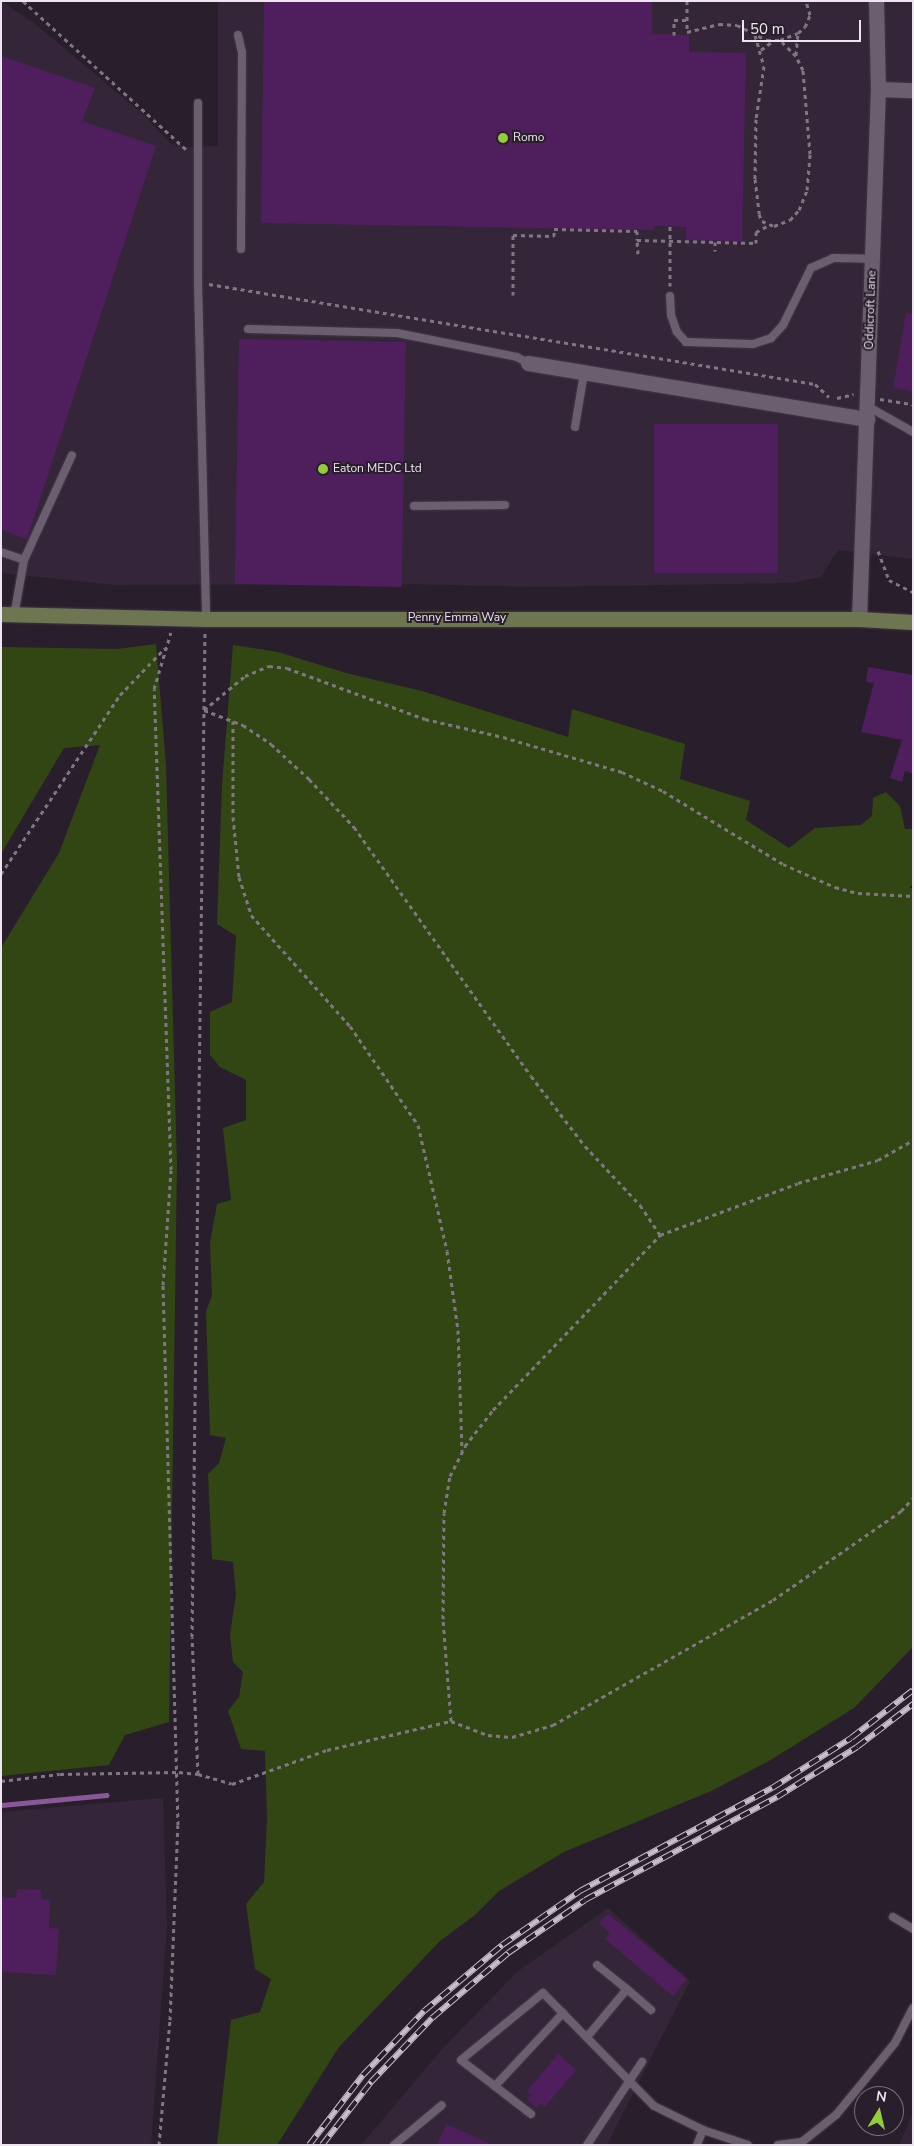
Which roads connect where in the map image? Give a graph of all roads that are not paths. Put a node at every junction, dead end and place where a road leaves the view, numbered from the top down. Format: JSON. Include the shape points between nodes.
{"nodes":[{"id":1,"x":876,"y":1,"type":"edge"},
{"id":2,"x":238,"y":35,"type":"dead end"},
{"id":3,"x":878,"y":89,"type":"junction"},
{"id":4,"x":913,"y":90,"type":"edge"},
{"id":5,"x":198,"y":103,"type":"dead end"},
{"id":6,"x":241,"y":249,"type":"dead end"},
{"id":7,"x":872,"y":259,"type":"junction"},
{"id":8,"x":670,"y":296,"type":"road end"},
{"id":9,"x":248,"y":329,"type":"dead end"},
{"id":10,"x":528,"y":364,"type":"joint"},
{"id":11,"x":584,"y":373,"type":"junction"},
{"id":12,"x":867,"y":407,"type":"junction"},
{"id":13,"x":575,"y":427,"type":"dead end"},
{"id":14,"x":913,"y":432,"type":"edge"},
{"id":15,"x":72,"y":455,"type":"dead end"},
{"id":16,"x":505,"y":505,"type":"dead end"},
{"id":17,"x":414,"y":506,"type":"dead end"},
{"id":18,"x":1,"y":552,"type":"edge"},
{"id":19,"x":24,"y":560,"type":"junction"},
{"id":20,"x":8,"y":615,"type":"edge"},
{"id":21,"x":206,"y":619,"type":"junction"},
{"id":22,"x":859,"y":619,"type":"junction"},
{"id":23,"x":913,"y":622,"type":"edge"},
{"id":24,"x":893,"y":1918,"type":"dead end"},
{"id":25,"x":913,"y":1929,"type":"edge"},
{"id":26,"x":597,"y":1965,"type":"dead end"},
{"id":27,"x":627,"y":1990,"type":"junction"},
{"id":28,"x":913,"y":2008,"type":"edge"},
{"id":29,"x":650,"y":2010,"type":"dead end"},
{"id":30,"x":563,"y":2013,"type":"junction"},
{"id":31,"x":587,"y":2036,"type":"junction"},
{"id":32,"x":642,"y":2062,"type":"dead end"},
{"id":33,"x":629,"y":2079,"type":"junction"},
{"id":34,"x":494,"y":2086,"type":"junction"},
{"id":35,"x":442,"y":2105,"type":"dead end"},
{"id":36,"x":531,"y":2114,"type":"dead end"},
{"id":37,"x":702,"y":2130,"type":"junction"},
{"id":38,"x":394,"y":2145,"type":"edge"},
{"id":39,"x":587,"y":2145,"type":"edge"},
{"id":40,"x":697,"y":2145,"type":"edge"},
{"id":41,"x":748,"y":2145,"type":"edge"},
{"id":42,"x":778,"y":2145,"type":"edge"}],
"edges":[{"from":1,"to":3,"type":"street","name":"Oddicroft Lane"},
{"from":2,"to":6,"type":"lane","via":[[242,52]]},
{"from":3,"to":4,"type":"street"},
{"from":3,"to":7,"type":"street","name":"Oddicroft Lane"},
{"from":5,"to":21,"type":"lane","via":[[198,283]]},
{"from":7,"to":8,"type":"lane","via":[[833,258],[811,268],[783,325],[771,338],[753,344],[686,342],[674,324]]},
{"from":7,"to":12,"type":"street","name":"Oddicroft Lane"},
{"from":9,"to":10,"type":"lane","via":[[397,333],[517,357]]},
{"from":10,"to":11,"type":"street"},
{"from":11,"to":12,"type":"street"},
{"from":11,"to":13,"type":"lane"},
{"from":12,"to":14,"type":"lane"},
{"from":12,"to":22,"type":"street","name":"Oddicroft Lane"},
{"from":15,"to":19,"type":"lane"},
{"from":16,"to":17,"type":"lane"},
{"from":18,"to":19,"type":"lane"},
{"from":19,"to":20,"type":"lane"},
{"from":20,"to":21,"type":"main road","name":"Penny Emma Way"},
{"from":21,"to":22,"type":"main road","name":"Penny Emma Way"},
{"from":22,"to":23,"type":"main road","name":"Penny Emma Way"},
{"from":24,"to":25,"type":"lane"},
{"from":26,"to":27,"type":"lane"},
{"from":27,"to":29,"type":"lane"},
{"from":27,"to":31,"type":"lane"},
{"from":28,"to":42,"type":"lane","via":[[896,2043],[836,2115],[802,2142]]},
{"from":30,"to":31,"type":"lane"},
{"from":30,"to":34,"type":"lane"},
{"from":30,"to":34,"type":"lane","via":[[543,1993],[461,2060]]},
{"from":31,"to":33,"type":"lane"},
{"from":32,"to":33,"type":"lane"},
{"from":33,"to":37,"type":"lane","via":[[654,2106]]},
{"from":33,"to":39,"type":"lane"},
{"from":34,"to":36,"type":"lane"},
{"from":35,"to":38,"type":"lane"},
{"from":37,"to":40,"type":"lane"},
{"from":37,"to":41,"type":"lane"}]}
